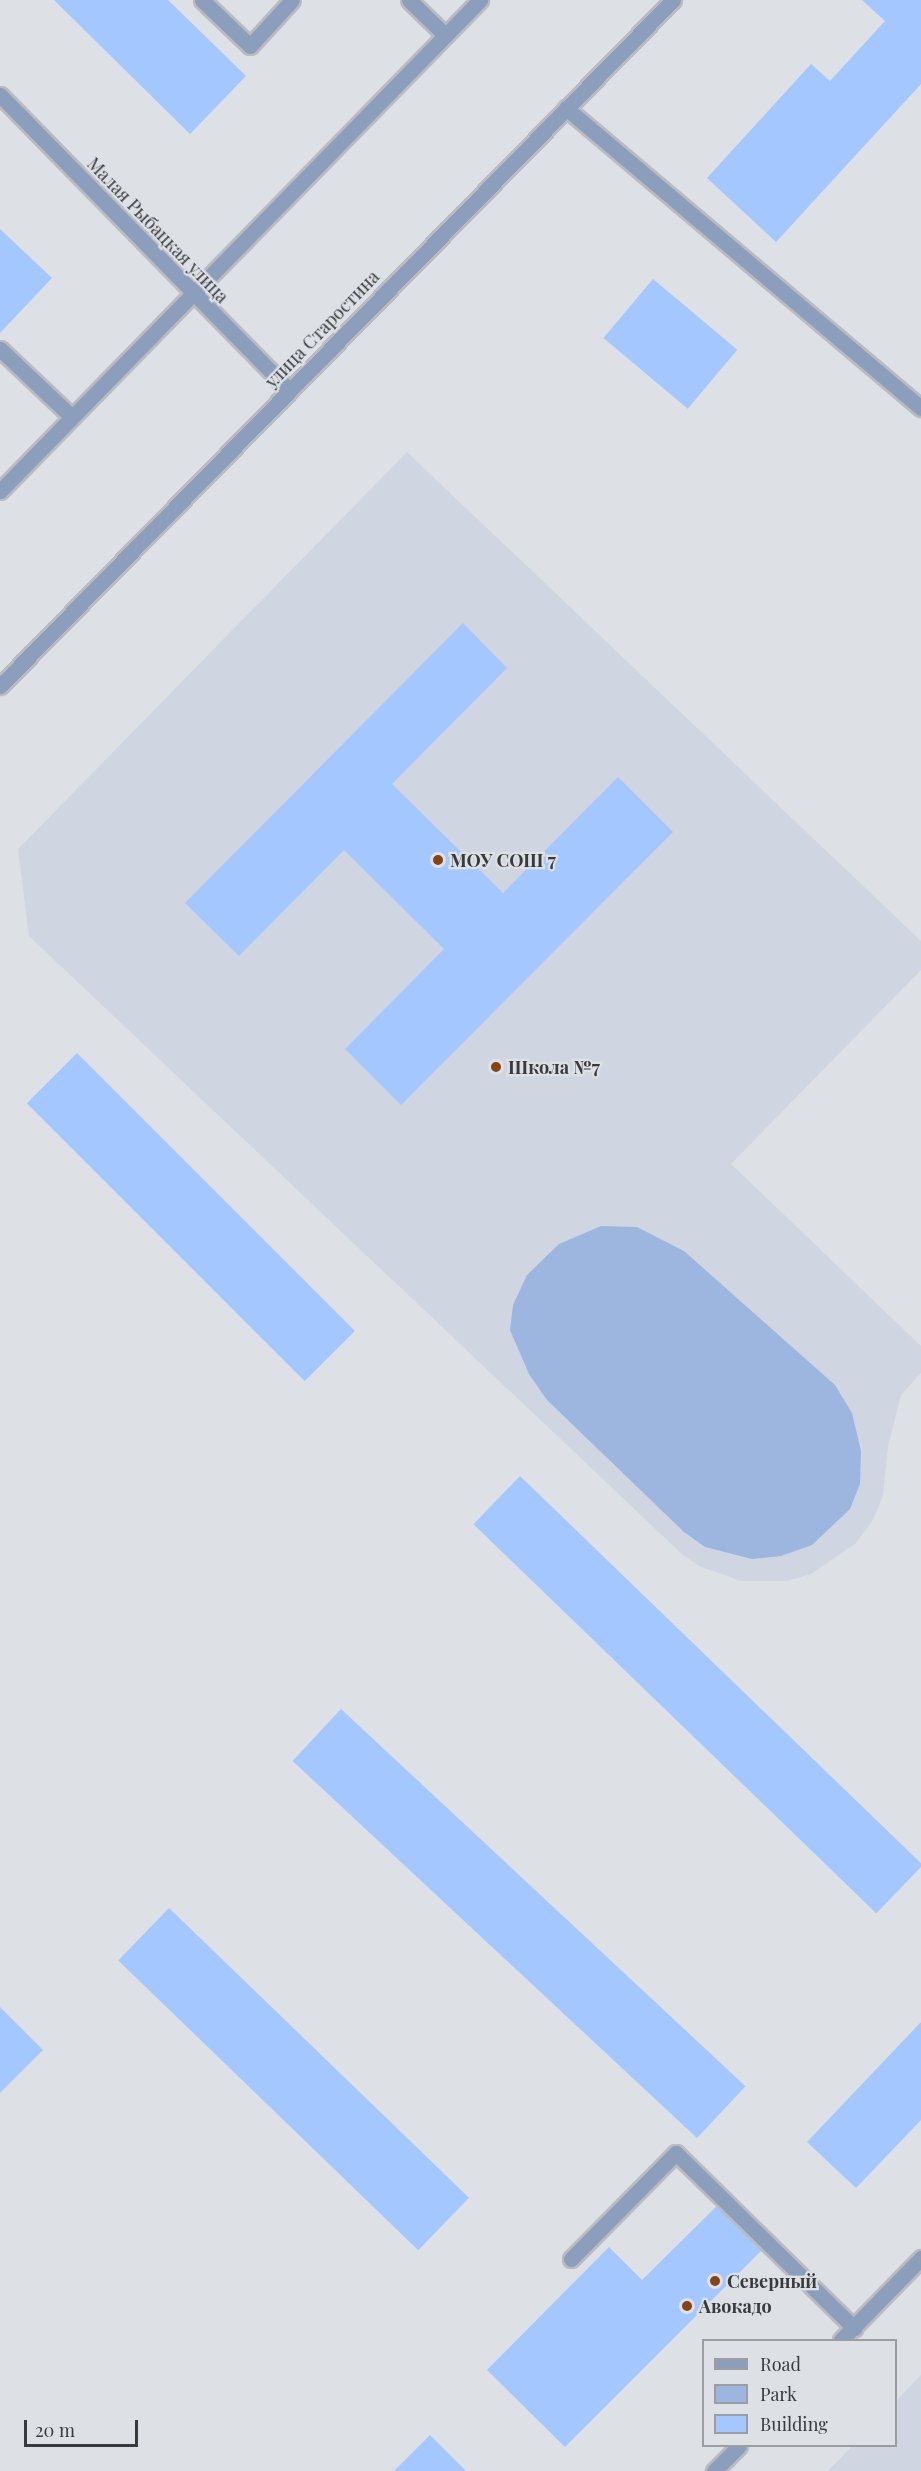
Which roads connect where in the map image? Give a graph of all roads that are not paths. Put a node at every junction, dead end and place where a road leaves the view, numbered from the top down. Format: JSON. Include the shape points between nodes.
{"nodes":[{"id":1,"x":202,"y":0,"type":"edge"},
{"id":2,"x":292,"y":0,"type":"edge"},
{"id":3,"x":409,"y":0,"type":"edge"},
{"id":4,"x":480,"y":0,"type":"edge"},
{"id":5,"x":672,"y":0,"type":"edge"},
{"id":6,"x":445,"y":35,"type":"junction"},
{"id":7,"x":0,"y":95,"type":"edge"},
{"id":8,"x":566,"y":108,"type":"junction"},
{"id":9,"x":193,"y":294,"type":"junction"},
{"id":10,"x":0,"y":349,"type":"edge"},
{"id":11,"x":290,"y":391,"type":"junction"},
{"id":12,"x":921,"y":408,"type":"edge"},
{"id":13,"x":72,"y":417,"type":"junction"},
{"id":14,"x":0,"y":491,"type":"edge"},
{"id":15,"x":0,"y":686,"type":"edge"},
{"id":16,"x":921,"y":2258,"type":"edge"},
{"id":17,"x":571,"y":2259,"type":"dead end"},
{"id":18,"x":854,"y":2328,"type":"junction"},
{"id":19,"x":843,"y":2339,"type":"edge"},
{"id":20,"x":737,"y":2447,"type":"edge"},
{"id":21,"x":714,"y":2471,"type":"edge"}],
"edges":[{"from":1,"to":2,"type":"street","via":[[250,46]]},
{"from":3,"to":6,"type":"street"},
{"from":4,"to":6,"type":"street"},
{"from":5,"to":8,"type":"street","name":"улица Старостина"},
{"from":6,"to":9,"type":"street"},
{"from":7,"to":9,"type":"street","name":"Малая Рыбацкая улица"},
{"from":8,"to":11,"type":"street","name":"улица Старостина"},
{"from":8,"to":12,"type":"street"},
{"from":9,"to":11,"type":"street","name":"Малая Рыбацкая улица"},
{"from":9,"to":13,"type":"street"},
{"from":10,"to":13,"type":"street"},
{"from":11,"to":15,"type":"street","name":"улица Старостина"},
{"from":13,"to":14,"type":"street"},
{"from":16,"to":18,"type":"street"},
{"from":17,"to":18,"type":"street","via":[[676,2153]]},
{"from":18,"to":19,"type":"street"},
{"from":20,"to":21,"type":"street"}]}
